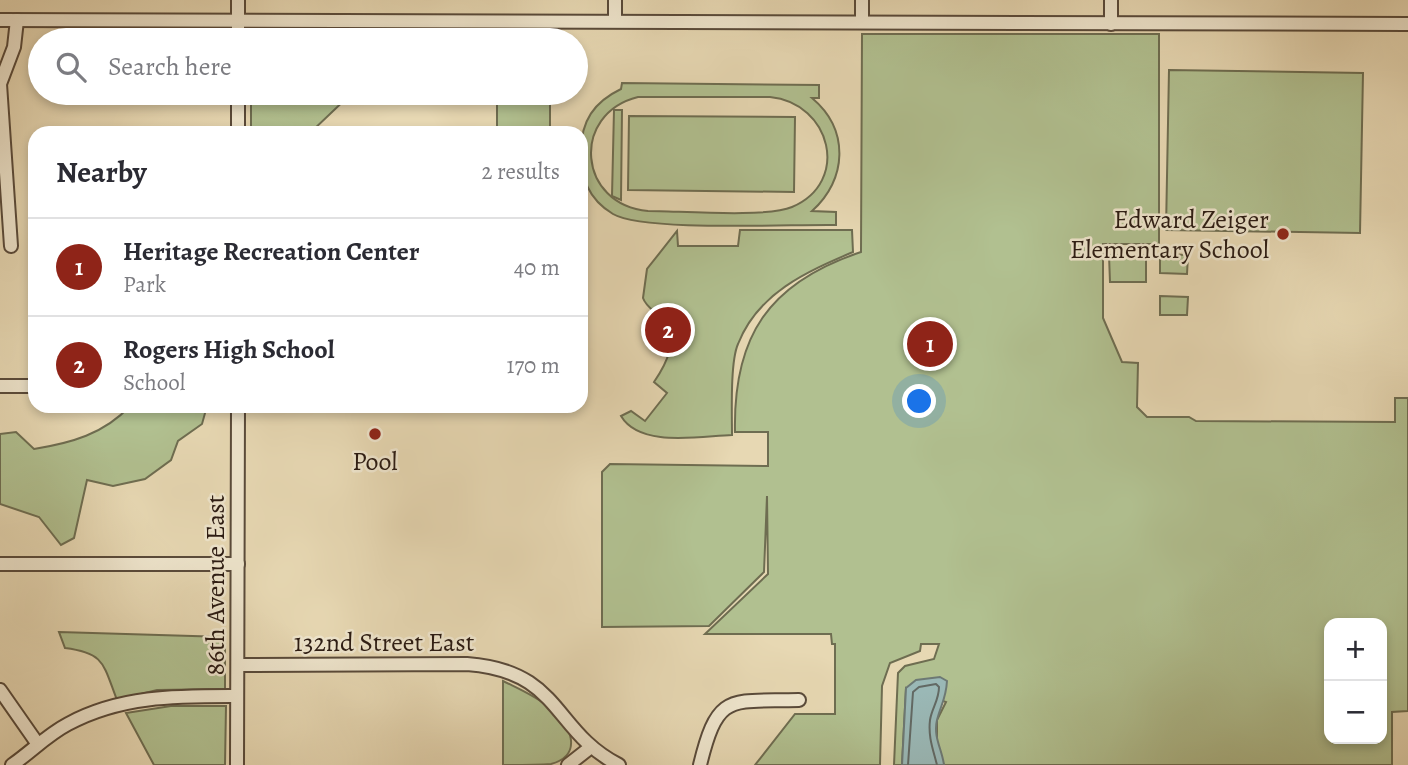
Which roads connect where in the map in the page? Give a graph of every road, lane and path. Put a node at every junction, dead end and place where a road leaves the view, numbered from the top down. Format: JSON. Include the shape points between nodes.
{"nodes":[{"id":1,"x":238,"y":0,"type":"edge"},
{"id":2,"x":615,"y":0,"type":"edge"},
{"id":3,"x":862,"y":0,"type":"edge"},
{"id":4,"x":1111,"y":0,"type":"edge"},
{"id":5,"x":238,"y":19,"type":"junction"},
{"id":6,"x":0,"y":20,"type":"edge"},
{"id":7,"x":17,"y":20,"type":"junction"},
{"id":8,"x":615,"y":20,"type":"junction"},
{"id":9,"x":862,"y":21,"type":"junction"},
{"id":10,"x":1111,"y":24,"type":"junction"},
{"id":11,"x":1408,"y":24,"type":"edge"},
{"id":12,"x":238,"y":28,"type":"edge"},
{"id":13,"x":238,"y":105,"type":"edge"},
{"id":14,"x":238,"y":126,"type":"edge"},
{"id":15,"x":11,"y":246,"type":"dead end"},
{"id":16,"x":0,"y":386,"type":"edge"},
{"id":17,"x":28,"y":386,"type":"edge"},
{"id":18,"x":238,"y":413,"type":"edge"},
{"id":19,"x":0,"y":564,"type":"edge"},
{"id":20,"x":238,"y":564,"type":"junction"},
{"id":21,"x":238,"y":665,"type":"junction"},
{"id":22,"x":0,"y":690,"type":"edge"},
{"id":23,"x":237,"y":696,"type":"junction"},
{"id":24,"x":799,"y":701,"type":"dead end"},
{"id":25,"x":37,"y":743,"type":"junction"},
{"id":26,"x":591,"y":747,"type":"junction"},
{"id":27,"x":12,"y":765,"type":"edge"},
{"id":28,"x":237,"y":765,"type":"edge"},
{"id":29,"x":568,"y":765,"type":"edge"},
{"id":30,"x":619,"y":765,"type":"edge"},
{"id":31,"x":700,"y":765,"type":"edge"}],
"edges":[{"from":1,"to":5,"type":"street"},
{"from":2,"to":8,"type":"street"},
{"from":3,"to":9,"type":"street"},
{"from":4,"to":10,"type":"street"},
{"from":5,"to":7,"type":"street"},
{"from":5,"to":8,"type":"street"},
{"from":5,"to":12,"type":"street"},
{"from":6,"to":7,"type":"street"},
{"from":7,"to":15,"type":"street","via":[[14,47],[0,84]]},
{"from":8,"to":9,"type":"street"},
{"from":9,"to":10,"type":"street"},
{"from":10,"to":11,"type":"street"},
{"from":13,"to":14,"type":"street"},
{"from":16,"to":17,"type":"street"},
{"from":18,"to":20,"type":"street","name":"86th Avenue East"},
{"from":19,"to":20,"type":"street"},
{"from":20,"to":21,"type":"street","name":"86th Avenue East"},
{"from":21,"to":23,"type":"street","name":"86th Avenue East"},
{"from":21,"to":26,"type":"street","name":"132nd Street East","via":[[467,664],[499,668],[545,693]]},
{"from":22,"to":25,"type":"street"},
{"from":23,"to":25,"type":"street","via":[[172,696],[124,703],[69,723]]},
{"from":23,"to":28,"type":"street","name":"86th Avenue East"},
{"from":24,"to":31,"type":"street","via":[[741,702],[723,708],[713,720]]},
{"from":25,"to":27,"type":"street"},
{"from":26,"to":29,"type":"street"},
{"from":26,"to":30,"type":"street","name":"132nd Street East"}]}
